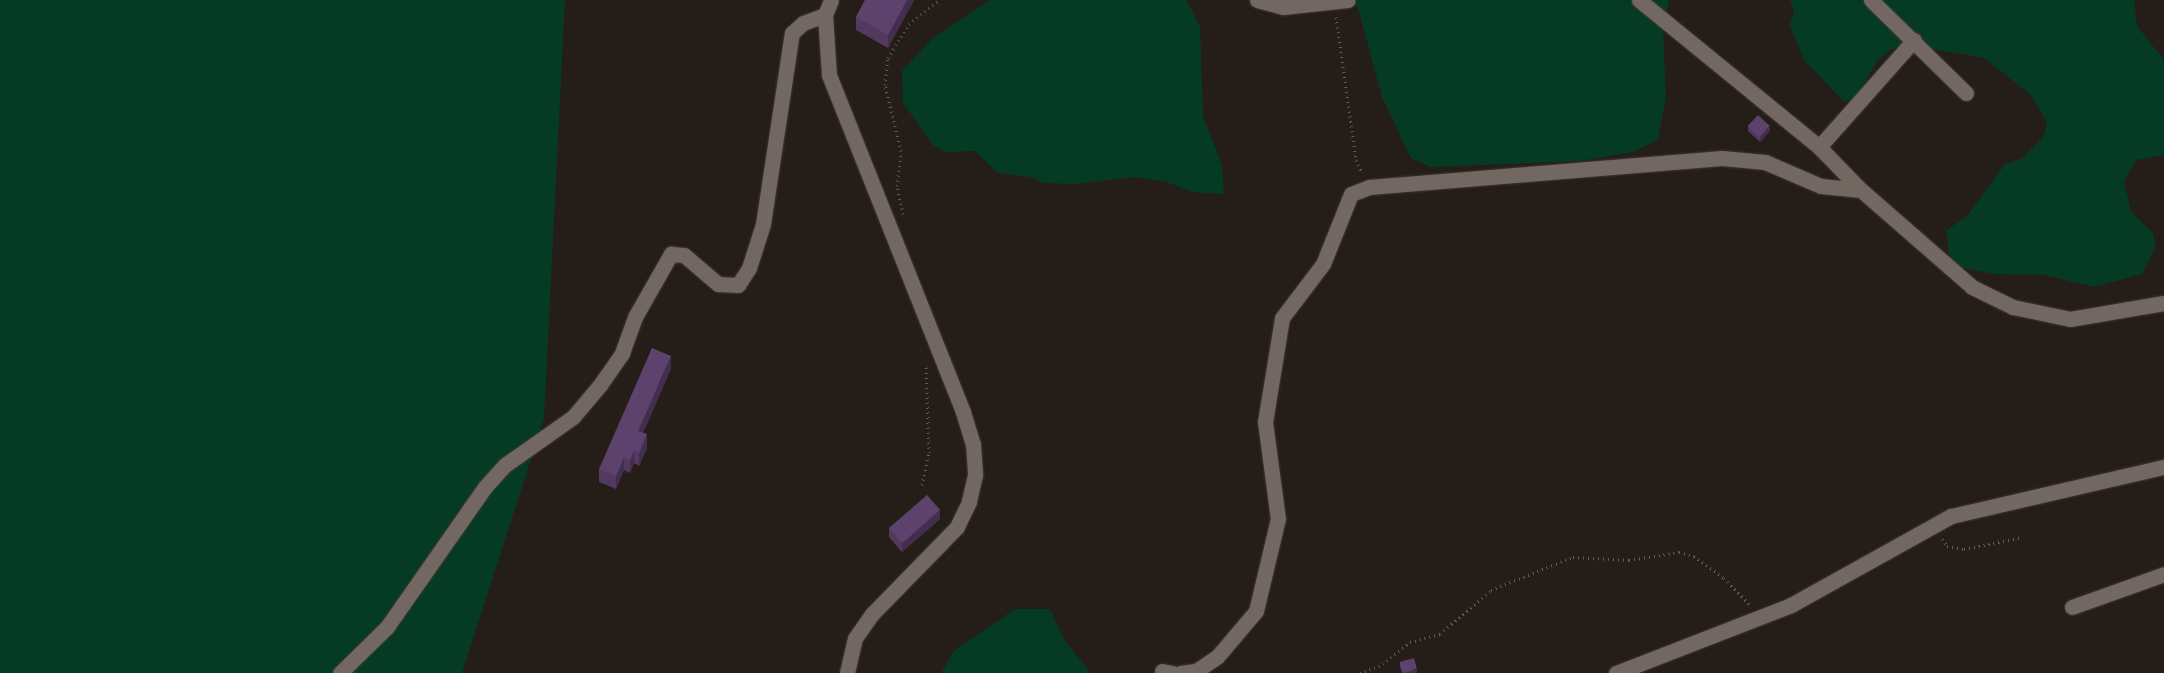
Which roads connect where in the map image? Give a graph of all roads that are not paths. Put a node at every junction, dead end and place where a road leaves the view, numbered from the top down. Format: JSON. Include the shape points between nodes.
{"nodes":[{"id":1,"x":831,"y":0,"type":"edge"},
{"id":2,"x":1257,"y":0,"type":"edge"},
{"id":3,"x":1639,"y":0,"type":"edge"},
{"id":4,"x":1871,"y":0,"type":"edge"},
{"id":5,"x":1342,"y":1,"type":"edge"},
{"id":6,"x":825,"y":15,"type":"junction"},
{"id":7,"x":1914,"y":40,"type":"junction"},
{"id":8,"x":1966,"y":93,"type":"dead end"},
{"id":9,"x":1819,"y":147,"type":"junction"},
{"id":10,"x":1861,"y":190,"type":"junction"},
{"id":11,"x":2164,"y":303,"type":"edge"},
{"id":12,"x":2164,"y":467,"type":"edge"},
{"id":13,"x":2164,"y":574,"type":"edge"},
{"id":14,"x":2072,"y":607,"type":"dead end"},
{"id":15,"x":1197,"y":672,"type":"edge"},
{"id":16,"x":340,"y":673,"type":"edge"},
{"id":17,"x":847,"y":673,"type":"edge"},
{"id":18,"x":1180,"y":673,"type":"edge"},
{"id":19,"x":1616,"y":673,"type":"edge"}],
"edges":[{"from":1,"to":6,"type":"street"},
{"from":2,"to":5,"type":"street","via":[[1283,7]]},
{"from":3,"to":9,"type":"street"},
{"from":4,"to":7,"type":"street"},
{"from":6,"to":16,"type":"street","via":[[803,23],[792,33],[763,224],[749,268],[738,284],[718,284],[684,255],[671,254],[635,318],[622,353],[600,385],[573,417],[505,465],[485,487],[387,627]]},
{"from":6,"to":17,"type":"street","via":[[828,75],[964,412],[973,444],[975,475],[957,527],[872,614],[855,638]]},
{"from":7,"to":8,"type":"street"},
{"from":7,"to":9,"type":"street"},
{"from":9,"to":10,"type":"street"},
{"from":10,"to":11,"type":"street","via":[[1972,287],[2013,307],[2082,319]]},
{"from":10,"to":15,"type":"street","via":[[1820,186],[1765,162],[1722,158],[1368,187],[1351,194],[1323,264],[1282,318],[1265,422],[1277,494],[1277,538],[1256,611],[1217,657]]},
{"from":12,"to":19,"type":"street","via":[[2002,502],[1935,523],[1837,581],[1760,617]]},
{"from":13,"to":14,"type":"street"},
{"from":15,"to":18,"type":"street"}]}
